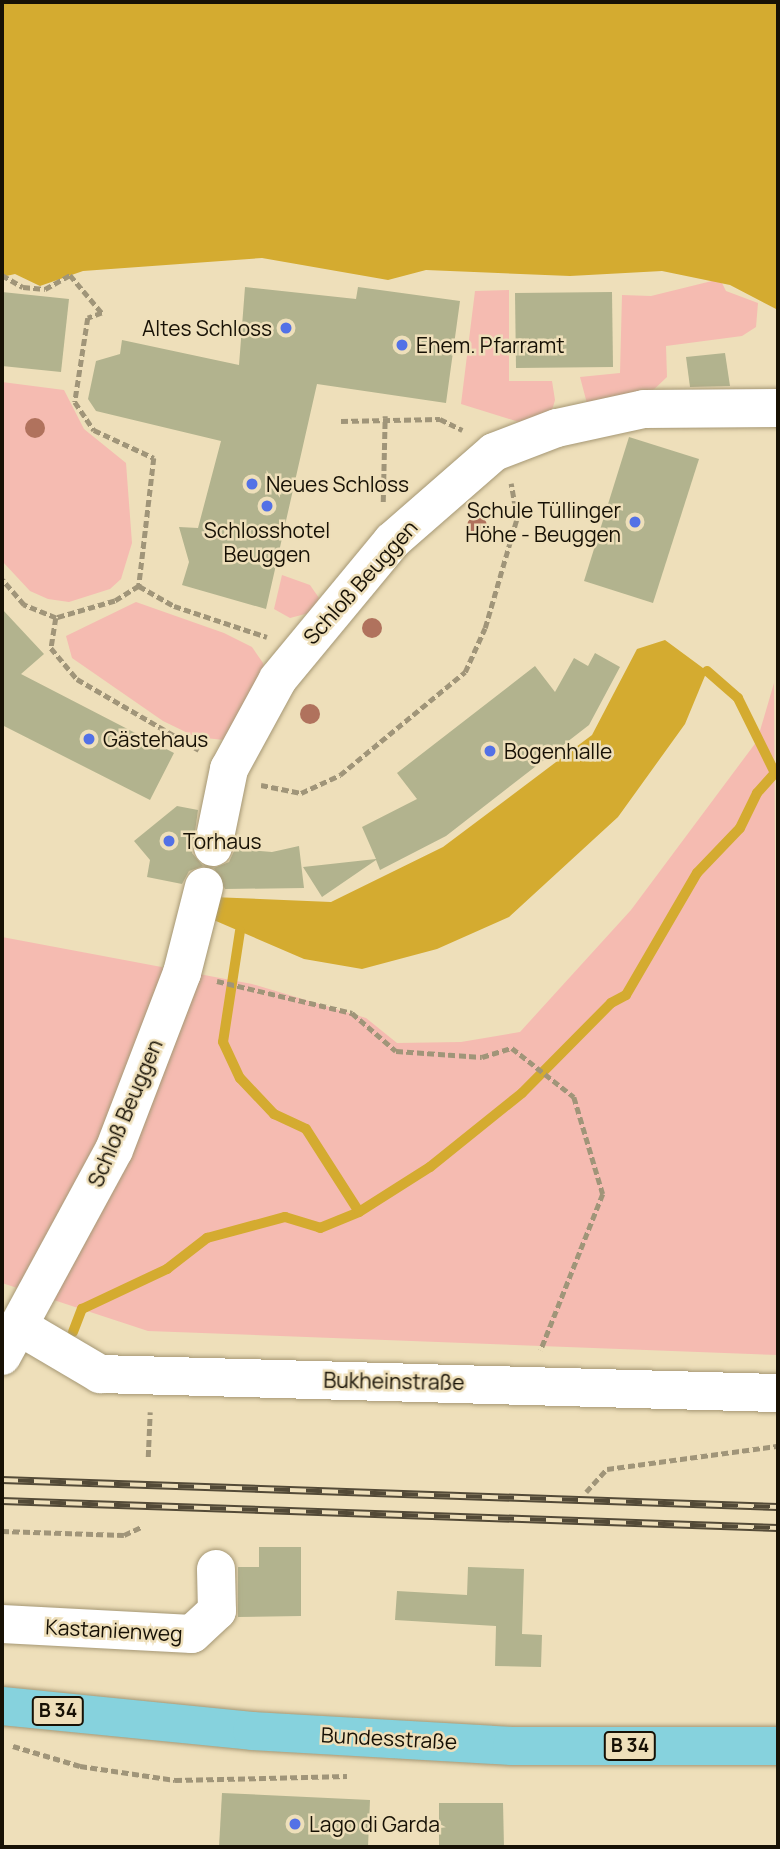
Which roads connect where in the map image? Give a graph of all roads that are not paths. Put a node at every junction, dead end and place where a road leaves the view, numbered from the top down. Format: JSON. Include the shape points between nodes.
{"nodes":[{"id":1,"x":778,"y":408,"type":"edge"},
{"id":2,"x":213,"y":847,"type":"dead end"},
{"id":3,"x":204,"y":887,"type":"dead end"},
{"id":4,"x":12,"y":1342,"type":"edge"},
{"id":5,"x":778,"y":1393,"type":"edge"},
{"id":6,"x":216,"y":1569,"type":"dead end"},
{"id":7,"x":2,"y":1624,"type":"edge"},
{"id":8,"x":2,"y":1706,"type":"edge"},
{"id":9,"x":778,"y":1746,"type":"edge"}],
"edges":[{"from":1,"to":2,"type":"street","name":"Schloß Beuggen","via":[[644,409],[557,428],[494,452],[391,541],[301,648],[240,742]]},
{"from":3,"to":4,"type":"street","name":"Schloß Beuggen","via":[[182,972],[114,1150]]},
{"from":4,"to":5,"type":"street","name":"Bukheinstraße","via":[[100,1374],[152,1378],[527,1383]]},
{"from":6,"to":7,"type":"street","name":"Kastanienweg","via":[[217,1611],[192,1634]]},
{"from":8,"to":9,"type":"main road","name":"Bundesstraße","number":"B 34","via":[[252,1731],[512,1746]]}]}
